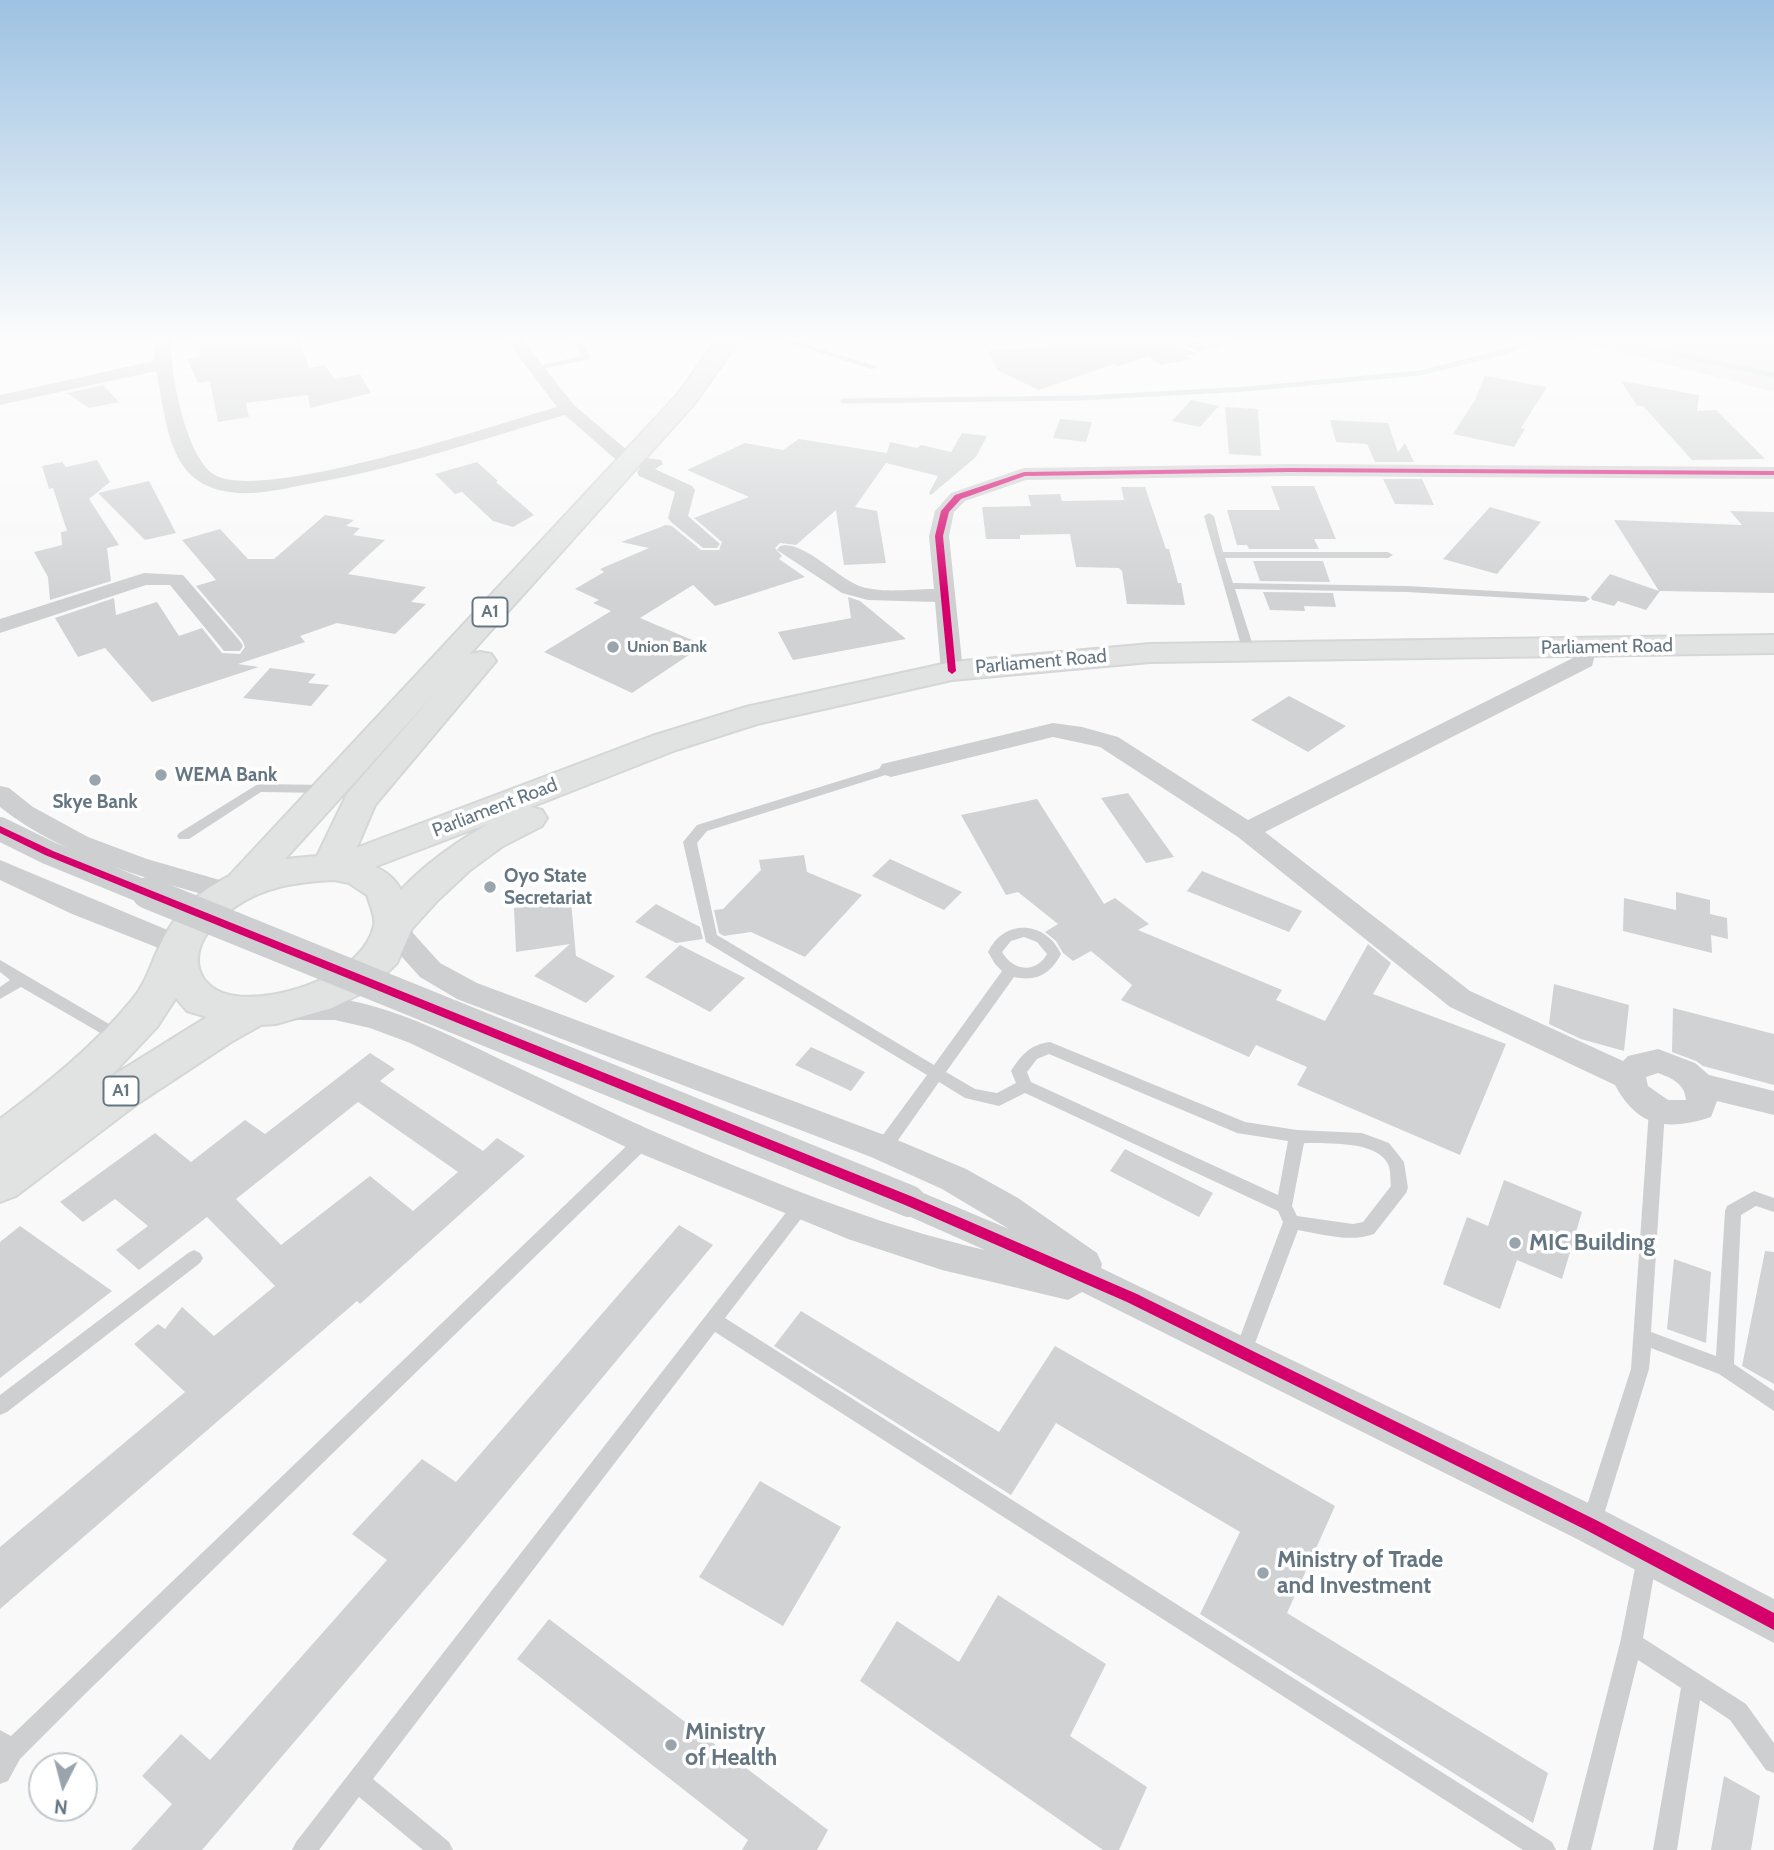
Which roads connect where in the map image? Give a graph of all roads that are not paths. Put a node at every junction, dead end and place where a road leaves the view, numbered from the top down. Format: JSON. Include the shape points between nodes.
{"nodes":[{"id":1,"x":176,"y":423,"type":"edge"},
{"id":2,"x":518,"y":423,"type":"edge"},
{"id":3,"x":588,"y":423,"type":"edge"},
{"id":4,"x":670,"y":423,"type":"edge"},
{"id":5,"x":684,"y":423,"type":"edge"},
{"id":6,"x":643,"y":465,"type":"junction"},
{"id":7,"x":1774,"y":473,"type":"edge"},
{"id":8,"x":1209,"y":516,"type":"dead end"},
{"id":9,"x":710,"y":544,"type":"dead end"},
{"id":10,"x":787,"y":550,"type":"dead end"},
{"id":11,"x":1219,"y":555,"type":"junction"},
{"id":12,"x":1388,"y":555,"type":"dead end"},
{"id":13,"x":1229,"y":586,"type":"junction"},
{"id":14,"x":945,"y":596,"type":"junction"},
{"id":15,"x":1585,"y":599,"type":"dead end"},
{"id":16,"x":0,"y":626,"type":"edge"},
{"id":17,"x":1774,"y":644,"type":"edge"},
{"id":18,"x":232,"y":646,"type":"dead end"},
{"id":19,"x":1249,"y":652,"type":"junction"},
{"id":20,"x":1585,"y":654,"type":"junction"},
{"id":21,"x":1774,"y":658,"type":"edge"},
{"id":22,"x":952,"y":671,"type":"junction"},
{"id":23,"x":891,"y":769,"type":"joint"},
{"id":24,"x":326,"y":789,"type":"junction"},
{"id":25,"x":0,"y":794,"type":"edge"},
{"id":26,"x":0,"y":829,"type":"edge"},
{"id":27,"x":1247,"y":831,"type":"junction"},
{"id":28,"x":184,"y":836,"type":"dead end"},
{"id":29,"x":335,"y":868,"type":"junction"},
{"id":30,"x":0,"y":869,"type":"edge"},
{"id":31,"x":235,"y":887,"type":"junction"},
{"id":32,"x":394,"y":927,"type":"junction"},
{"id":33,"x":178,"y":951,"type":"junction"},
{"id":34,"x":0,"y":965,"type":"edge"},
{"id":35,"x":1010,"y":971,"type":"dead end"},
{"id":36,"x":21,"y":980,"type":"junction"},
{"id":37,"x":0,"y":994,"type":"edge"},
{"id":38,"x":260,"y":1011,"type":"junction"},
{"id":39,"x":122,"y":1039,"type":"junction"},
{"id":40,"x":938,"y":1072,"type":"junction"},
{"id":41,"x":1628,"y":1077,"type":"junction"},
{"id":42,"x":1025,"y":1086,"type":"junction"},
{"id":43,"x":1700,"y":1086,"type":"junction"},
{"id":44,"x":1774,"y":1103,"type":"edge"},
{"id":45,"x":1657,"y":1110,"type":"junction"},
{"id":46,"x":1297,"y":1136,"type":"junction"},
{"id":47,"x":643,"y":1141,"type":"junction"},
{"id":48,"x":0,"y":1144,"type":"edge"},
{"id":49,"x":883,"y":1148,"type":"junction"},
{"id":50,"x":0,"y":1183,"type":"edge"},
{"id":51,"x":1774,"y":1205,"type":"edge"},
{"id":52,"x":800,"y":1206,"type":"junction"},
{"id":53,"x":1288,"y":1214,"type":"junction"},
{"id":54,"x":194,"y":1258,"type":"dead end"},
{"id":55,"x":1132,"y":1298,"type":"junction"},
{"id":56,"x":712,"y":1320,"type":"junction"},
{"id":57,"x":1642,"y":1337,"type":"junction"},
{"id":58,"x":1243,"y":1353,"type":"junction"},
{"id":59,"x":1725,"y":1368,"type":"junction"},
{"id":60,"x":1774,"y":1402,"type":"edge"},
{"id":61,"x":0,"y":1406,"type":"edge"},
{"id":62,"x":1591,"y":1525,"type":"junction"},
{"id":63,"x":1648,"y":1555,"type":"junction"},
{"id":64,"x":1774,"y":1622,"type":"edge"},
{"id":65,"x":1631,"y":1643,"type":"junction"},
{"id":66,"x":1692,"y":1684,"type":"junction"},
{"id":67,"x":6,"y":1746,"type":"edge"},
{"id":68,"x":1774,"y":1762,"type":"edge"},
{"id":69,"x":0,"y":1773,"type":"edge"},
{"id":70,"x":357,"y":1781,"type":"junction"},
{"id":71,"x":304,"y":1850,"type":"edge"},
{"id":72,"x":441,"y":1850,"type":"edge"},
{"id":73,"x":1544,"y":1850,"type":"edge"},
{"id":74,"x":1579,"y":1850,"type":"edge"},
{"id":75,"x":1665,"y":1850,"type":"edge"}],
"edges":[{"from":1,"to":2,"type":"street","via":[[181,446],[199,472],[223,485],[274,485],[391,462]]},
{"from":3,"to":6,"type":"street"},
{"from":4,"to":6,"type":"main road","number":"A1"},
{"from":5,"to":6,"type":"main road","number":"A1"},
{"from":6,"to":9,"type":"street","via":[[685,490],[677,518]]},
{"from":6,"to":24,"type":"main road","number":"A1"},
{"from":6,"to":29,"type":"main road","number":"A1","via":[[368,790],[349,825]]},
{"from":7,"to":14,"type":"street","via":[[1262,470],[1024,474],[958,497],[945,511],[939,536]]},
{"from":8,"to":11,"type":"lane"},
{"from":10,"to":14,"type":"street","via":[[859,592]]},
{"from":11,"to":12,"type":"lane"},
{"from":11,"to":13,"type":"lane"},
{"from":13,"to":15,"type":"lane","via":[[1402,588]]},
{"from":13,"to":19,"type":"lane"},
{"from":14,"to":22,"type":"street"},
{"from":16,"to":18,"type":"street","via":[[158,577],[176,579]]},
{"from":17,"to":20,"type":"main road","name":"Parliament Road"},
{"from":19,"to":20,"type":"main road","name":"Parliament Road"},
{"from":19,"to":22,"type":"main road","name":"Parliament Road","via":[[1150,653]]},
{"from":20,"to":21,"type":"main road","name":"Parliament Road"},
{"from":20,"to":27,"type":"street"},
{"from":20,"to":32,"type":"main road","name":"Parliament Road","via":[[1101,672],[1008,682],[837,714],[681,759],[516,824],[452,863]]},
{"from":22,"to":29,"type":"main road","name":"Parliament Road","via":[[811,701],[664,743]]},
{"from":23,"to":27,"type":"street","via":[[1053,730],[1082,734],[1109,741]]},
{"from":23,"to":40,"type":"lane","via":[[702,828],[690,842],[711,938]]},
{"from":24,"to":28,"type":"lane","via":[[258,788]]},
{"from":24,"to":31,"type":"main road","number":"A1"},
{"from":25,"to":31,"type":"street","via":[[60,834],[126,860]]},
{"from":26,"to":55,"type":"street","bridge":true,"via":[[62,859],[909,1201]]},
{"from":27,"to":41,"type":"street","via":[[1460,999]]},
{"from":29,"to":31,"type":"main road","via":[[273,872]]},
{"from":29,"to":32,"type":"main road","via":[[364,875],[382,887],[393,904]]},
{"from":30,"to":33,"type":"street"},
{"from":31,"to":33,"type":"main road","via":[[196,916]]},
{"from":32,"to":38,"type":"main road","via":[[379,957],[351,982],[312,1002]]},
{"from":32,"to":49,"type":"street","via":[[430,970],[467,991]]},
{"from":33,"to":38,"type":"main road","via":[[180,977],[195,995],[218,1007]]},
{"from":33,"to":39,"type":"main road","number":"A1","via":[[145,1013]]},
{"from":34,"to":36,"type":"lane"},
{"from":35,"to":40,"type":"lane"},
{"from":36,"to":37,"type":"lane"},
{"from":36,"to":39,"type":"lane"},
{"from":38,"to":47,"type":"street","via":[[335,1009],[375,1018],[421,1035]]},
{"from":38,"to":50,"type":"main road","number":"A1","via":[[176,1054]]},
{"from":39,"to":48,"type":"main road","number":"A1","via":[[62,1096]]},
{"from":40,"to":42,"type":"lane","via":[[971,1094],[999,1100]]},
{"from":40,"to":49,"type":"lane"},
{"from":41,"to":43,"type":"street","via":[[1632,1067],[1658,1061],[1682,1069]]},
{"from":41,"to":45,"type":"street","via":[[1636,1095]]},
{"from":42,"to":46,"type":"lane","via":[[1020,1071],[1033,1052],[1050,1048],[1243,1128]]},
{"from":42,"to":53,"type":"lane"},
{"from":43,"to":44,"type":"street"},
{"from":43,"to":45,"type":"street","via":[[1704,1098],[1700,1108],[1674,1115]]},
{"from":45,"to":57,"type":"lane"},
{"from":46,"to":53,"type":"lane"},
{"from":46,"to":53,"type":"lane","via":[[1362,1140],[1383,1148],[1396,1162],[1400,1188],[1368,1229],[1353,1231]]},
{"from":47,"to":52,"type":"street"},
{"from":47,"to":67,"type":"lane","via":[[79,1684]]},
{"from":49,"to":55,"type":"street","via":[[1006,1208]]},
{"from":51,"to":59,"type":"lane","via":[[1755,1198],[1733,1211]]},
{"from":52,"to":55,"type":"street","via":[[942,1255]]},
{"from":52,"to":56,"type":"lane"},
{"from":53,"to":58,"type":"lane"},
{"from":54,"to":61,"type":"lane"},
{"from":55,"to":58,"type":"street"},
{"from":56,"to":70,"type":"lane"},
{"from":56,"to":73,"type":"lane"},
{"from":57,"to":59,"type":"lane"},
{"from":57,"to":62,"type":"lane","via":[[1640,1368]]},
{"from":58,"to":62,"type":"street"},
{"from":59,"to":60,"type":"lane"},
{"from":62,"to":63,"type":"street"},
{"from":63,"to":64,"type":"street"},
{"from":63,"to":65,"type":"lane"},
{"from":65,"to":66,"type":"lane"},
{"from":65,"to":74,"type":"lane"},
{"from":66,"to":68,"type":"lane","via":[[1738,1712]]},
{"from":66,"to":75,"type":"lane"},
{"from":67,"to":69,"type":"lane"},
{"from":70,"to":71,"type":"lane"},
{"from":70,"to":72,"type":"lane"}]}
